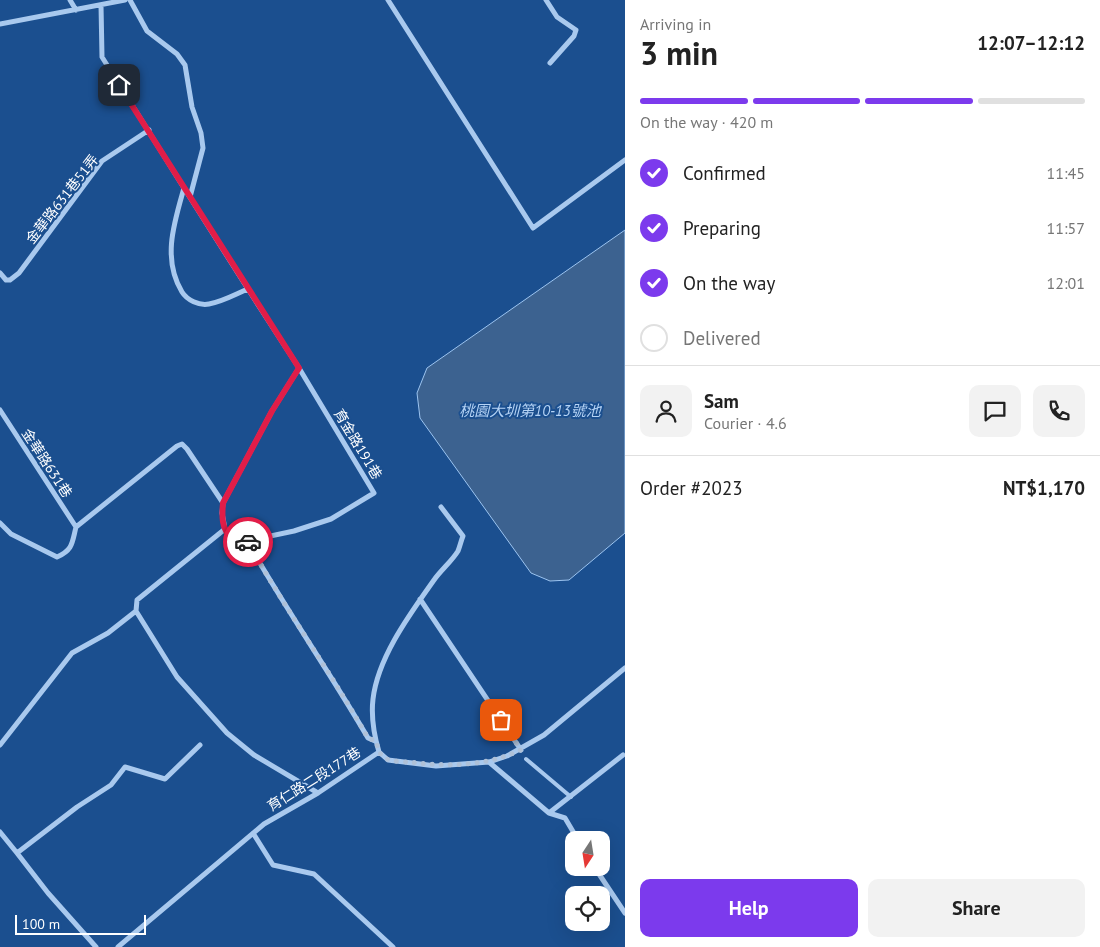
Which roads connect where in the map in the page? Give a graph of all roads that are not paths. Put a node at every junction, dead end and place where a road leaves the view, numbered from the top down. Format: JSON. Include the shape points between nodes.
{"nodes":[{"id":1,"x":70,"y":0,"type":"edge"},
{"id":2,"x":125,"y":0,"type":"edge"},
{"id":3,"x":130,"y":0,"type":"edge"},
{"id":4,"x":388,"y":0,"type":"edge"},
{"id":5,"x":546,"y":0,"type":"edge"},
{"id":6,"x":101,"y":5,"type":"junction"},
{"id":7,"x":76,"y":10,"type":"junction"},
{"id":8,"x":0,"y":24,"type":"edge"},
{"id":9,"x":550,"y":63,"type":"dead end"},
{"id":10,"x":148,"y":130,"type":"junction"},
{"id":11,"x":625,"y":160,"type":"edge"},
{"id":12,"x":184,"y":188,"type":"junction"},
{"id":13,"x":190,"y":197,"type":"junction"},
{"id":14,"x":0,"y":272,"type":"edge"},
{"id":15,"x":248,"y":289,"type":"junction"},
{"id":16,"x":299,"y":368,"type":"junction"},
{"id":17,"x":0,"y":410,"type":"edge"},
{"id":18,"x":223,"y":503,"type":"junction"},
{"id":19,"x":441,"y":507,"type":"dead end"},
{"id":20,"x":0,"y":523,"type":"edge"},
{"id":21,"x":76,"y":527,"type":"junction"},
{"id":22,"x":225,"y":529,"type":"junction"},
{"id":23,"x":247,"y":541,"type":"junction"},
{"id":24,"x":420,"y":599,"type":"junction"},
{"id":25,"x":136,"y":611,"type":"junction"},
{"id":26,"x":625,"y":668,"type":"edge"},
{"id":27,"x":376,"y":741,"type":"junction"},
{"id":28,"x":0,"y":744,"type":"edge"},
{"id":29,"x":200,"y":745,"type":"dead end"},
{"id":30,"x":521,"y":750,"type":"junction"},
{"id":31,"x":379,"y":752,"type":"junction"},
{"id":32,"x":623,"y":755,"type":"dead end"},
{"id":33,"x":526,"y":759,"type":"dead end"},
{"id":34,"x":489,"y":762,"type":"junction"},
{"id":35,"x":318,"y":793,"type":"junction"},
{"id":36,"x":571,"y":797,"type":"junction"},
{"id":37,"x":550,"y":813,"type":"junction"},
{"id":38,"x":573,"y":831,"type":"edge"},
{"id":39,"x":0,"y":832,"type":"edge"},
{"id":40,"x":253,"y":833,"type":"junction"},
{"id":41,"x":17,"y":853,"type":"junction"},
{"id":42,"x":600,"y":876,"type":"edge"},
{"id":43,"x":625,"y":914,"type":"edge"},
{"id":44,"x":96,"y":947,"type":"edge"},
{"id":45,"x":118,"y":947,"type":"edge"},
{"id":46,"x":393,"y":947,"type":"edge"}],
"edges":[{"from":1,"to":7,"type":"street"},
{"from":2,"to":6,"type":"street"},
{"from":3,"to":13,"type":"street","via":[[147,31],[177,54],[184,65],[202,148]]},
{"from":4,"to":11,"type":"street","via":[[533,228]]},
{"from":5,"to":9,"type":"street","via":[[557,17],[576,30]]},
{"from":6,"to":7,"type":"street"},
{"from":6,"to":10,"type":"street","via":[[102,57]]},
{"from":7,"to":8,"type":"street"},
{"from":10,"to":12,"type":"street"},
{"from":10,"to":14,"type":"street","name":"金華路631巷51弄","via":[[102,161],[19,273],[6,280]]},
{"from":12,"to":13,"type":"street","name":"育金路191巷"},
{"from":12,"to":15,"type":"street","via":[[170,252],[175,279],[186,298],[208,305]]},
{"from":13,"to":15,"type":"street","name":"育金路191巷"},
{"from":15,"to":16,"type":"street","name":"育金路191巷"},
{"from":16,"to":18,"type":"street"},
{"from":16,"to":23,"type":"street","name":"育金路191巷","via":[[374,493],[331,519]]},
{"from":17,"to":21,"type":"street","name":"金華路631巷"},
{"from":18,"to":21,"type":"street","via":[[182,444]]},
{"from":18,"to":22,"type":"street"},
{"from":19,"to":24,"type":"street","name":"育仁路二段177巷","via":[[463,536],[458,551]]},
{"from":20,"to":21,"type":"street","via":[[11,534],[57,557],[71,548]]},
{"from":22,"to":23,"type":"street","via":[[231,536]]},
{"from":22,"to":25,"type":"street","via":[[137,600]]},
{"from":23,"to":27,"type":"street","via":[[368,738]]},
{"from":24,"to":27,"type":"street","name":"育仁路二段177巷","via":[[378,675],[373,699]]},
{"from":24,"to":30,"type":"street"},
{"from":25,"to":28,"type":"street","via":[[108,633],[72,653]]},
{"from":25,"to":35,"type":"street","via":[[177,678],[227,733],[254,755]]},
{"from":26,"to":30,"type":"street"},
{"from":27,"to":31,"type":"street","name":"育仁路二段177巷"},
{"from":29,"to":41,"type":"street","via":[[165,779],[125,767],[112,785]]},
{"from":30,"to":34,"type":"street"},
{"from":31,"to":34,"type":"street","via":[[388,760],[436,766]]},
{"from":31,"to":35,"type":"street","name":"育仁路二段177巷"},
{"from":32,"to":36,"type":"street"},
{"from":33,"to":36,"type":"lane"},
{"from":34,"to":37,"type":"street"},
{"from":35,"to":40,"type":"street","name":"育仁路二段177巷"},
{"from":36,"to":37,"type":"street"},
{"from":37,"to":38,"type":"street","via":[[565,818]]},
{"from":39,"to":41,"type":"street"},
{"from":40,"to":45,"type":"street","name":"育仁路二段177巷"},
{"from":40,"to":46,"type":"street","via":[[273,865],[314,874]]},
{"from":41,"to":44,"type":"street"},
{"from":42,"to":43,"type":"street"}]}
